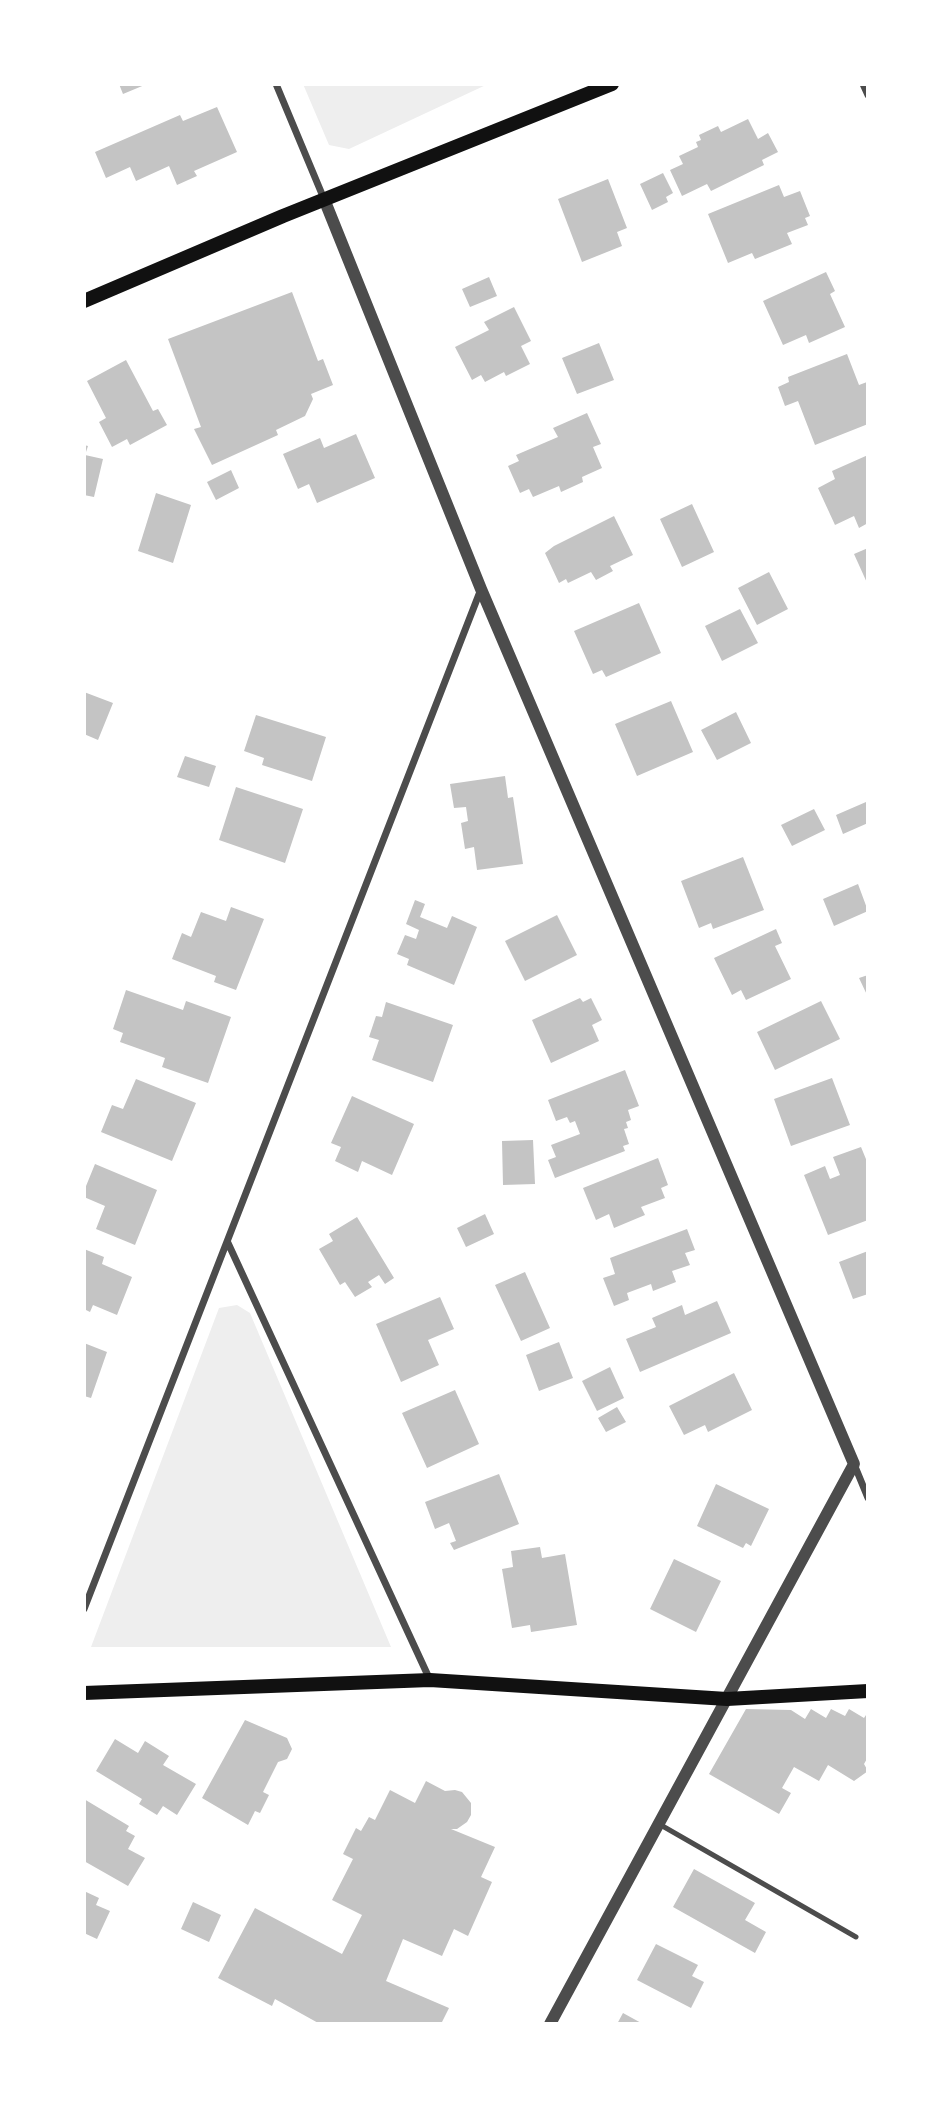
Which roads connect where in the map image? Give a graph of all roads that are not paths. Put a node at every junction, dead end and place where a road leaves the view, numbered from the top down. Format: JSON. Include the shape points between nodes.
{"nodes":[{"id":1,"x":276,"y":84,"type":"edge"},
{"id":2,"x":612,"y":84,"type":"edge"},
{"id":3,"x":863,"y":84,"type":"edge"},
{"id":4,"x":868,"y":95,"type":"edge"},
{"id":5,"x":324,"y":200,"type":"junction"},
{"id":6,"x":84,"y":302,"type":"edge"},
{"id":7,"x":481,"y":589,"type":"junction"},
{"id":8,"x":228,"y":1243,"type":"junction"},
{"id":9,"x":854,"y":1464,"type":"junction"},
{"id":10,"x":868,"y":1498,"type":"edge"},
{"id":11,"x":84,"y":1609,"type":"edge"},
{"id":12,"x":430,"y":1680,"type":"junction"},
{"id":13,"x":868,"y":1692,"type":"edge"},
{"id":14,"x":84,"y":1693,"type":"edge"},
{"id":15,"x":727,"y":1699,"type":"junction"},
{"id":16,"x":659,"y":1824,"type":"junction"},
{"id":17,"x":856,"y":1937,"type":"dead end"},
{"id":18,"x":550,"y":2024,"type":"edge"}],
"edges":[{"from":1,"to":5,"type":"street"},
{"from":2,"to":5,"type":"main road"},
{"from":3,"to":4,"type":"street"},
{"from":5,"to":6,"type":"main road"},
{"from":5,"to":7,"type":"street"},
{"from":7,"to":8,"type":"street"},
{"from":7,"to":9,"type":"street"},
{"from":8,"to":11,"type":"street"},
{"from":8,"to":12,"type":"street"},
{"from":9,"to":10,"type":"street"},
{"from":9,"to":15,"type":"street"},
{"from":12,"to":14,"type":"main road"},
{"from":12,"to":15,"type":"main road"},
{"from":13,"to":15,"type":"main road"},
{"from":15,"to":16,"type":"street"},
{"from":16,"to":17,"type":"lane"},
{"from":16,"to":18,"type":"street"}]}
